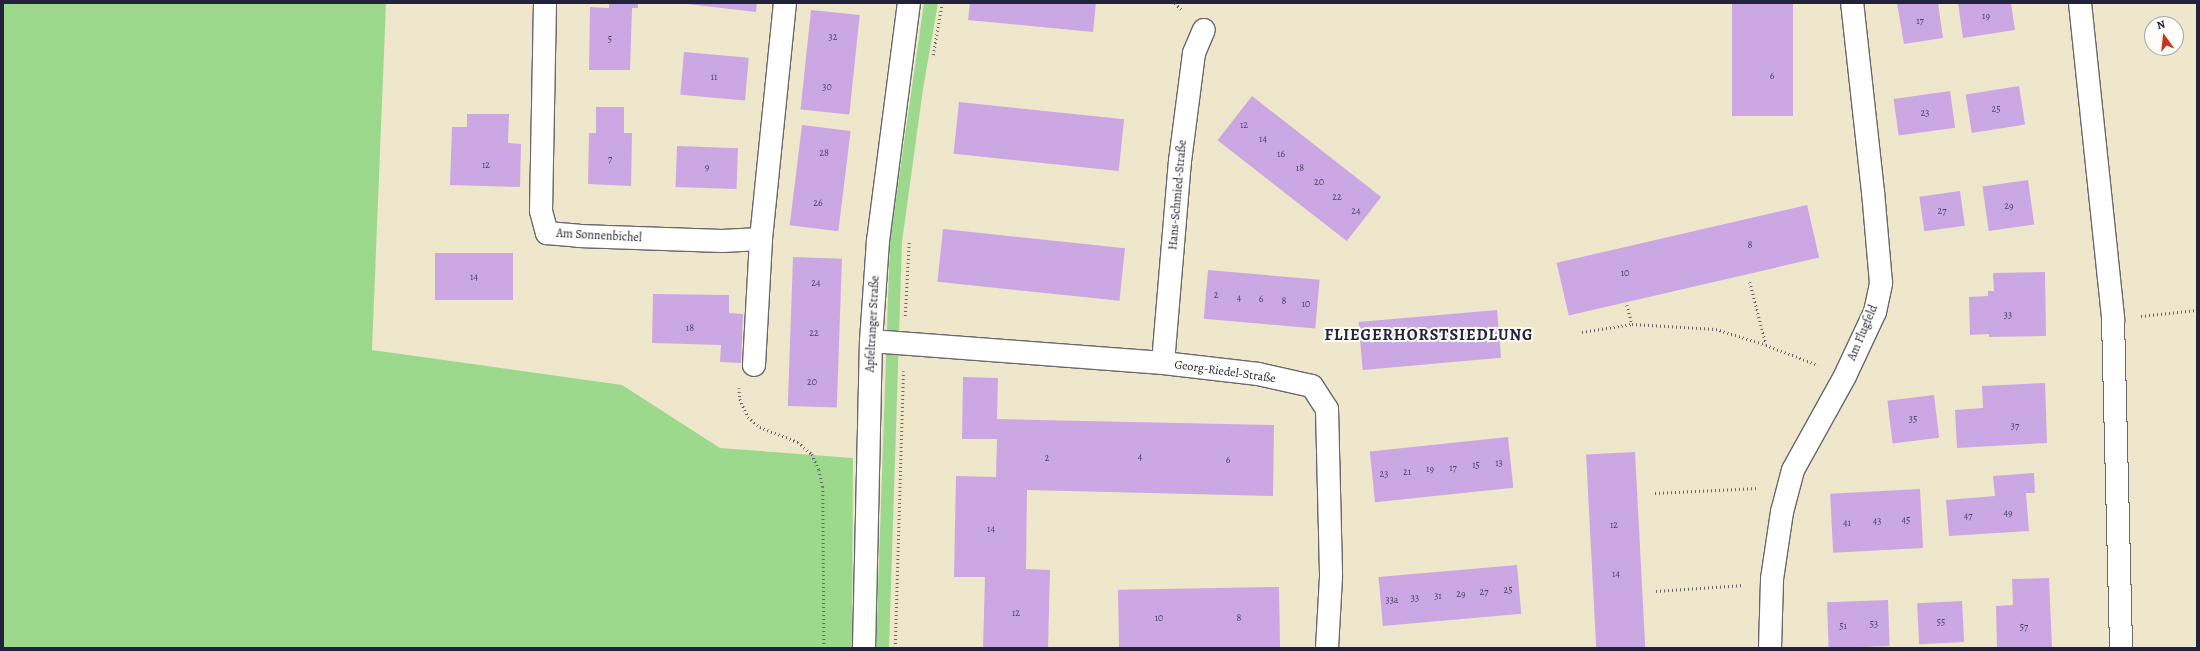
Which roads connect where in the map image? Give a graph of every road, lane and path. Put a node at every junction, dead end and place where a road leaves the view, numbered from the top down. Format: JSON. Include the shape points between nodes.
{"nodes":[{"id":1,"x":545,"y":3,"type":"edge"},
{"id":2,"x":785,"y":3,"type":"edge"},
{"id":3,"x":909,"y":3,"type":"edge"},
{"id":4,"x":1852,"y":3,"type":"edge"},
{"id":5,"x":2080,"y":3,"type":"edge"},
{"id":6,"x":1204,"y":30,"type":"dead end"},
{"id":7,"x":761,"y":239,"type":"junction"},
{"id":8,"x":1750,"y":282,"type":"dead end"},
{"id":9,"x":1628,"y":305,"type":"dead end"},
{"id":10,"x":2197,"y":310,"type":"edge"},
{"id":11,"x":2113,"y":319,"type":"junction"},
{"id":12,"x":1632,"y":324,"type":"junction"},
{"id":13,"x":1582,"y":332,"type":"dead end"},
{"id":14,"x":871,"y":341,"type":"junction"},
{"id":15,"x":1766,"y":345,"type":"junction"},
{"id":16,"x":1163,"y":364,"type":"junction"},
{"id":17,"x":754,"y":365,"type":"joint"},
{"id":18,"x":1844,"y":376,"type":"junction"},
{"id":19,"x":1787,"y":492,"type":"junction"},
{"id":20,"x":1655,"y":493,"type":"dead end"},
{"id":21,"x":1772,"y":579,"type":"junction"},
{"id":22,"x":1656,"y":591,"type":"dead end"},
{"id":23,"x":824,"y":648,"type":"edge"},
{"id":24,"x":864,"y":648,"type":"edge"},
{"id":25,"x":1326,"y":648,"type":"edge"},
{"id":26,"x":1770,"y":648,"type":"edge"},
{"id":27,"x":2121,"y":648,"type":"edge"}],
"edges":[{"from":1,"to":7,"type":"street","name":"Am Sonnenbichel","via":[[541,212],[547,233],[649,239]]},
{"from":2,"to":7,"type":"street"},
{"from":3,"to":14,"type":"street","name":"Apfeltranger Straße","via":[[878,241]]},
{"from":4,"to":18,"type":"street","name":"Am Flugfeld","via":[[1874,192],[1881,283],[1875,312]]},
{"from":5,"to":11,"type":"street"},
{"from":6,"to":16,"type":"street","name":"Hans-Schmied-Straße","via":[[1194,53],[1180,161]]},
{"from":7,"to":17,"type":"street"},
{"from":8,"to":15,"type":"path"},
{"from":9,"to":12,"type":"path"},
{"from":10,"to":11,"type":"path"},
{"from":11,"to":27,"type":"street"},
{"from":12,"to":13,"type":"path"},
{"from":12,"to":15,"type":"path","via":[[1716,329]]},
{"from":14,"to":16,"type":"street","name":"Georg-Riedel-Straße"},
{"from":14,"to":24,"type":"street","name":"Apfeltranger Straße"},
{"from":15,"to":18,"type":"path"},
{"from":16,"to":25,"type":"street","name":"Georg-Riedel-Straße","via":[[1258,374],[1312,386],[1327,409],[1331,577]]},
{"from":17,"to":23,"type":"path","via":[[739,374],[740,399],[748,417],[760,427],[798,442],[812,454],[823,487]]},
{"from":18,"to":19,"type":"street","name":"Am Flugfeld","via":[[1793,470]]},
{"from":19,"to":20,"type":"path","via":[[1753,488]]},
{"from":19,"to":21,"type":"street","name":"Am Flugfeld"},
{"from":21,"to":22,"type":"path","via":[[1736,587]]},
{"from":21,"to":26,"type":"street","name":"Am Flugfeld"}]}
